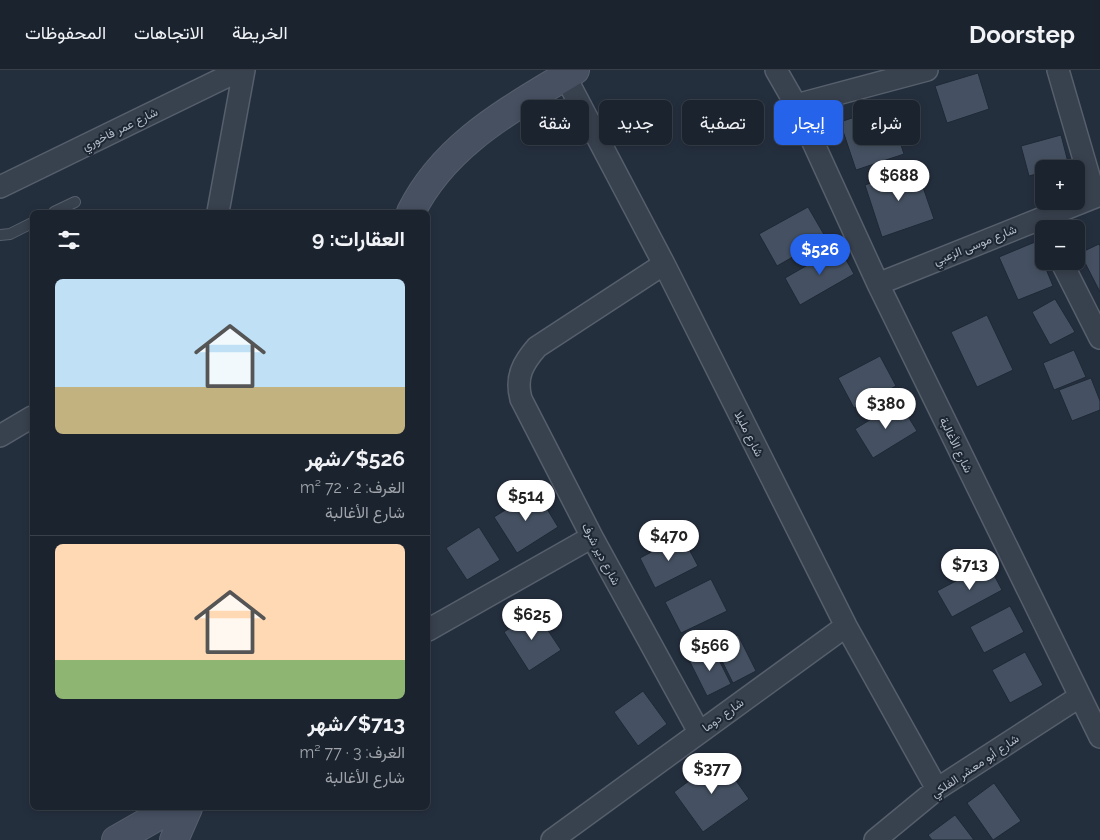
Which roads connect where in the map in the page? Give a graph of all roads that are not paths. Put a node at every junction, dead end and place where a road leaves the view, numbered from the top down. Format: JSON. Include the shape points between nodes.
{"nodes":[{"id":1,"x":242,"y":70,"type":"edge"},
{"id":2,"x":776,"y":70,"type":"edge"},
{"id":3,"x":927,"y":70,"type":"edge"},
{"id":4,"x":1058,"y":70,"type":"edge"},
{"id":5,"x":570,"y":73,"type":"edge"},
{"id":6,"x":793,"y":100,"type":"edge"},
{"id":7,"x":815,"y":100,"type":"edge"},
{"id":8,"x":814,"y":145,"type":"edge"},
{"id":9,"x":0,"y":188,"type":"edge"},
{"id":10,"x":1098,"y":196,"type":"edge"},
{"id":11,"x":75,"y":202,"type":"dead end"},
{"id":12,"x":58,"y":210,"type":"edge"},
{"id":13,"x":218,"y":210,"type":"edge"},
{"id":14,"x":412,"y":210,"type":"edge"},
{"id":15,"x":1050,"y":220,"type":"edge"},
{"id":16,"x":30,"y":224,"type":"edge"},
{"id":17,"x":1035,"y":227,"type":"edge"},
{"id":18,"x":0,"y":235,"type":"edge"},
{"id":19,"x":664,"y":264,"type":"junction"},
{"id":20,"x":1066,"y":270,"type":"edge"},
{"id":21,"x":878,"y":284,"type":"junction"},
{"id":22,"x":1100,"y":338,"type":"edge"},
{"id":23,"x":30,"y":419,"type":"edge"},
{"id":24,"x":0,"y":436,"type":"edge"},
{"id":25,"x":592,"y":537,"type":"junction"},
{"id":26,"x":846,"y":626,"type":"junction"},
{"id":27,"x":430,"y":629,"type":"edge"},
{"id":28,"x":1080,"y":697,"type":"junction"},
{"id":29,"x":699,"y":732,"type":"junction"},
{"id":30,"x":1100,"y":738,"type":"edge"},
{"id":31,"x":937,"y":790,"type":"junction"},
{"id":32,"x":175,"y":810,"type":"edge"},
{"id":33,"x":116,"y":840,"type":"edge"},
{"id":34,"x":137,"y":840,"type":"edge"},
{"id":35,"x":174,"y":840,"type":"edge"},
{"id":36,"x":187,"y":840,"type":"edge"},
{"id":37,"x":552,"y":840,"type":"edge"},
{"id":38,"x":875,"y":840,"type":"edge"}],
"edges":[{"from":1,"to":9,"type":"street","name":"شارع عمر فاخوري"},
{"from":1,"to":13,"type":"street"},
{"from":2,"to":6,"type":"street","name":"شارع الأغالبة"},
{"from":3,"to":7,"type":"street"},
{"from":4,"to":10,"type":"street"},
{"from":5,"to":14,"type":"street","via":[[482,128],[432,177]]},
{"from":5,"to":19,"type":"street","name":"شارع مليلا"},
{"from":8,"to":21,"type":"street","name":"شارع الأغالبة"},
{"from":10,"to":15,"type":"street","name":"شارع موسى الزعبي"},
{"from":11,"to":12,"type":"lane"},
{"from":16,"to":18,"type":"lane","via":[[10,234]]},
{"from":17,"to":21,"type":"street","name":"شارع موسى الزعبي"},
{"from":19,"to":25,"type":"street","name":"شارع دير شرف","via":[[537,347],[519,373],[521,399]]},
{"from":19,"to":26,"type":"street","name":"شارع مليلا"},
{"from":20,"to":22,"type":"street"},
{"from":21,"to":28,"type":"street","name":"شارع الأغالبة"},
{"from":23,"to":24,"type":"street"},
{"from":25,"to":27,"type":"street"},
{"from":25,"to":29,"type":"street","name":"شارع دير شرف"},
{"from":26,"to":29,"type":"street","name":"شارع دوما"},
{"from":26,"to":31,"type":"street","name":"شارع مليلا"},
{"from":28,"to":30,"type":"street","name":"شارع الأغالبة"},
{"from":28,"to":31,"type":"street","name":"شارع أبو معشر الفلكي"},
{"from":29,"to":37,"type":"street","name":"شارع دوما"},
{"from":31,"to":38,"type":"street","name":"شارع أبو معشر الفلكي"},
{"from":32,"to":33,"type":"street"},
{"from":32,"to":34,"type":"street"},
{"from":32,"to":35,"type":"street"},
{"from":32,"to":36,"type":"street"}]}
